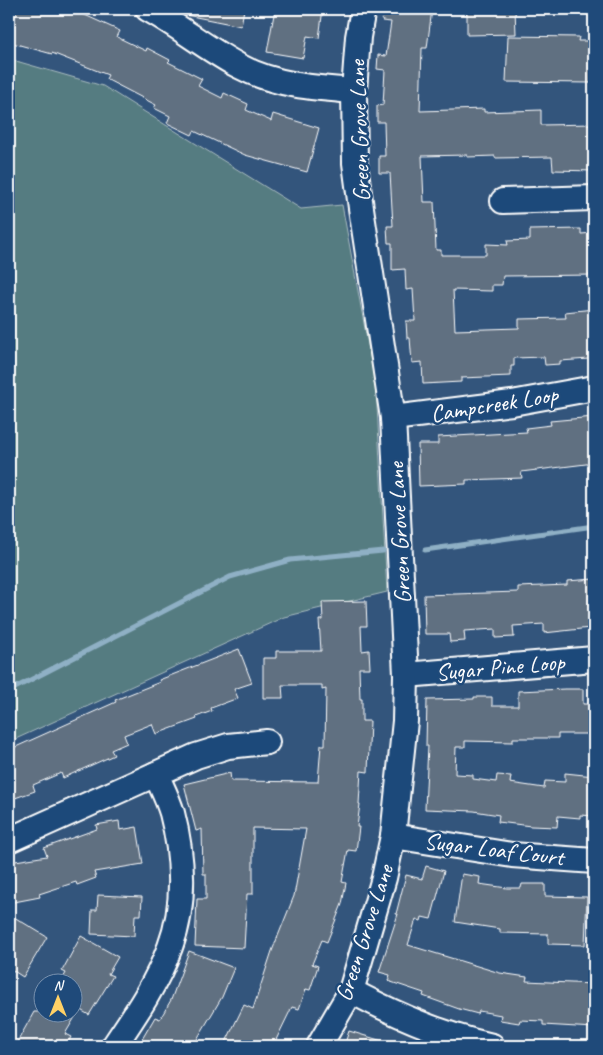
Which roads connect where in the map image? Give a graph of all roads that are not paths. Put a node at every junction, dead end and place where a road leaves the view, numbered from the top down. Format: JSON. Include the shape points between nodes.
{"nodes":[{"id":1,"x":363,"y":9,"type":"edge"},
{"id":2,"x":159,"y":12,"type":"edge"},
{"id":3,"x":354,"y":90,"type":"junction"},
{"id":4,"x":594,"y":198,"type":"edge"},
{"id":5,"x":504,"y":201,"type":"dead end"},
{"id":6,"x":594,"y":388,"type":"edge"},
{"id":7,"x":393,"y":418,"type":"junction"},
{"id":8,"x":594,"y":659,"type":"edge"},
{"id":9,"x":406,"y":675,"type":"junction"},
{"id":10,"x":267,"y":742,"type":"dead end"},
{"id":11,"x":156,"y":774,"type":"junction"},
{"id":12,"x":394,"y":836,"type":"junction"},
{"id":13,"x":9,"y":840,"type":"edge"},
{"id":14,"x":594,"y":860,"type":"edge"},
{"id":15,"x":351,"y":992,"type":"junction"},
{"id":16,"x":114,"y":1046,"type":"edge"},
{"id":17,"x":319,"y":1046,"type":"edge"},
{"id":18,"x":492,"y":1046,"type":"edge"}],
"edges":[{"from":1,"to":3,"type":"street","name":"Green Grove Lane"},
{"from":2,"to":3,"type":"street","via":[[240,66],[264,76],[317,88]]},
{"from":3,"to":7,"type":"street","name":"Green Grove Lane","via":[[355,163],[360,208]]},
{"from":4,"to":5,"type":"street"},
{"from":6,"to":7,"type":"street","name":"Campcreek Loop","via":[[512,403]]},
{"from":7,"to":9,"type":"street","name":"Green Grove Lane"},
{"from":8,"to":9,"type":"street","name":"Sugar Pine Loop"},
{"from":9,"to":12,"type":"street","name":"Green Grove Lane"},
{"from":10,"to":11,"type":"street","via":[[228,746]]},
{"from":11,"to":13,"type":"street"},
{"from":11,"to":16,"type":"street","via":[[171,811],[179,844],[179,914],[171,946],[155,981]]},
{"from":12,"to":14,"type":"street","name":"Sugar Loaf Court","via":[[512,855]]},
{"from":12,"to":15,"type":"street","name":"Green Grove Lane"},
{"from":15,"to":17,"type":"street","name":"Green Grove Lane"},
{"from":15,"to":18,"type":"street","via":[[389,1012],[461,1039]]}]}
